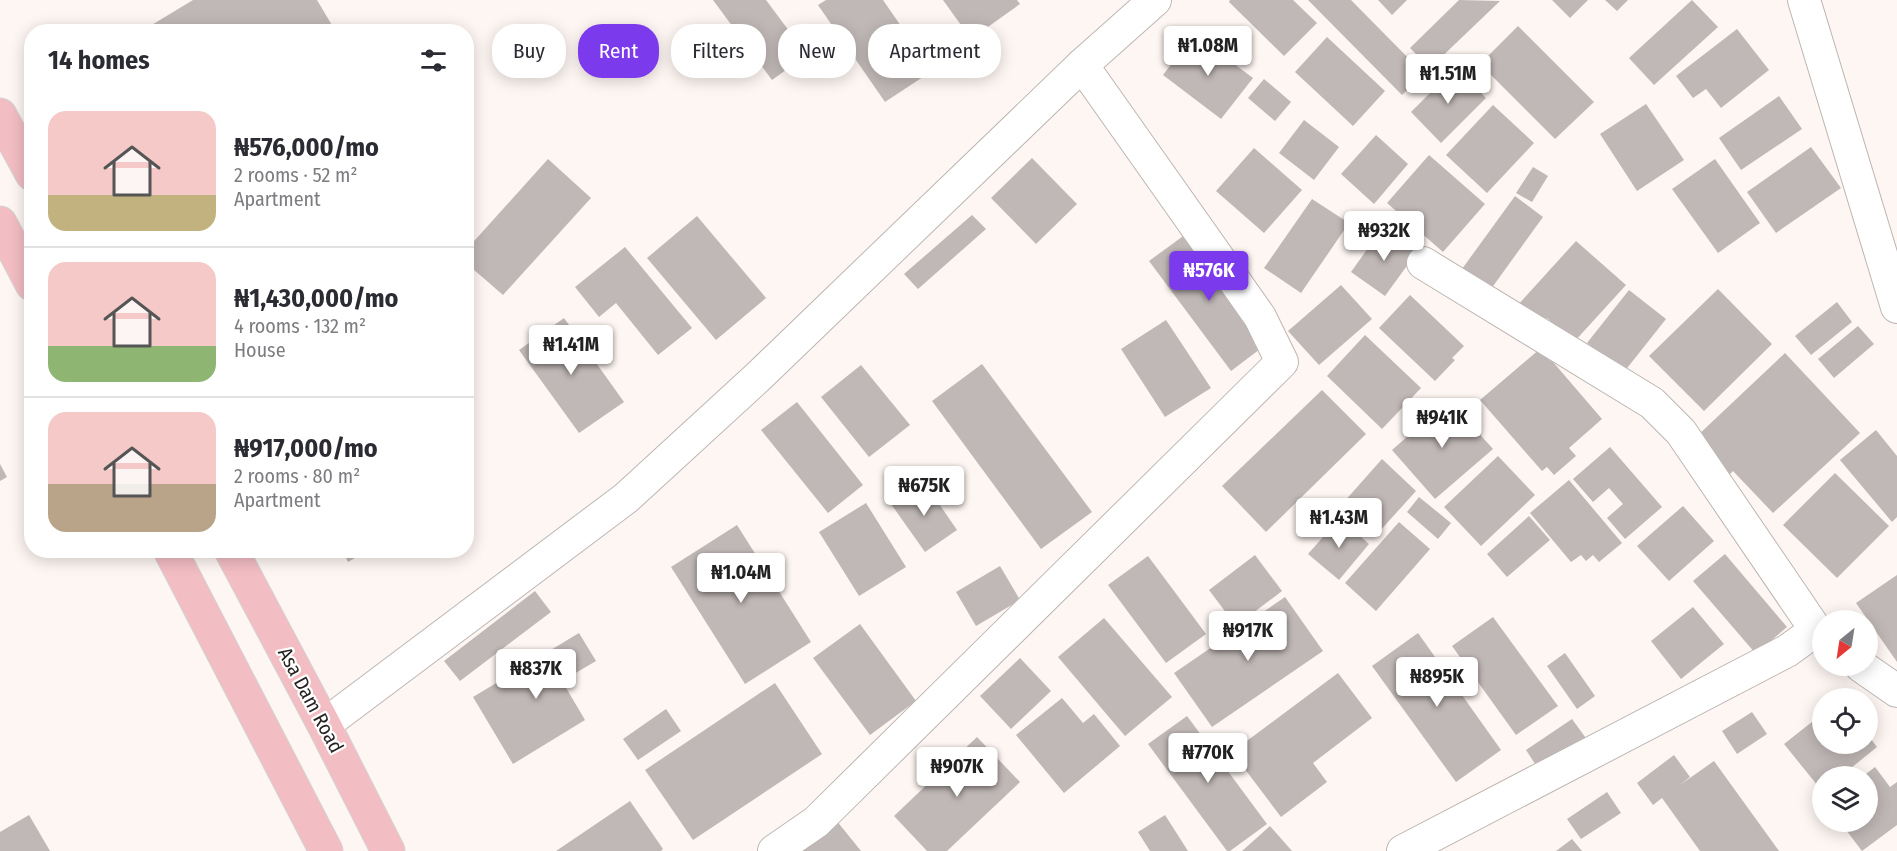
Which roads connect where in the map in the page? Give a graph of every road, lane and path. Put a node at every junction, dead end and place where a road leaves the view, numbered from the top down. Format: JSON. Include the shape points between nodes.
{"nodes":[{"id":1,"x":1155,"y":0,"type":"edge"},
{"id":2,"x":1804,"y":0,"type":"edge"},
{"id":3,"x":1082,"y":65,"type":"junction"},
{"id":4,"x":0,"y":115,"type":"edge"},
{"id":5,"x":24,"y":159,"type":"edge"},
{"id":6,"x":0,"y":223,"type":"edge"},
{"id":7,"x":1423,"y":263,"type":"dead end"},
{"id":8,"x":24,"y":269,"type":"edge"},
{"id":9,"x":1897,"y":307,"type":"edge"},
{"id":10,"x":174,"y":558,"type":"edge"},
{"id":11,"x":235,"y":558,"type":"edge"},
{"id":12,"x":1812,"y":621,"type":"edge"},
{"id":13,"x":1812,"y":637,"type":"edge"},
{"id":14,"x":1875,"y":676,"type":"edge"},
{"id":15,"x":1897,"y":691,"type":"edge"},
{"id":16,"x":324,"y":724,"type":"junction"},
{"id":17,"x":326,"y":851,"type":"edge"},
{"id":18,"x":388,"y":851,"type":"edge"},
{"id":19,"x":774,"y":851,"type":"edge"},
{"id":20,"x":1403,"y":851,"type":"edge"}],
"edges":[{"from":1,"to":3,"type":"street"},
{"from":2,"to":9,"type":"street"},
{"from":3,"to":16,"type":"street","via":[[759,376],[626,498]]},
{"from":3,"to":19,"type":"street","via":[[1260,316],[1282,362],[816,822]]},
{"from":4,"to":5,"type":"main road"},
{"from":6,"to":8,"type":"main road"},
{"from":7,"to":12,"type":"street","via":[[1652,402],[1682,432]]},
{"from":10,"to":17,"type":"main road"},
{"from":11,"to":16,"type":"main road","name":"Asa Dam Road"},
{"from":13,"to":20,"type":"street"},
{"from":14,"to":15,"type":"street"},
{"from":16,"to":18,"type":"main road","name":"Asa Dam Road"}]}
